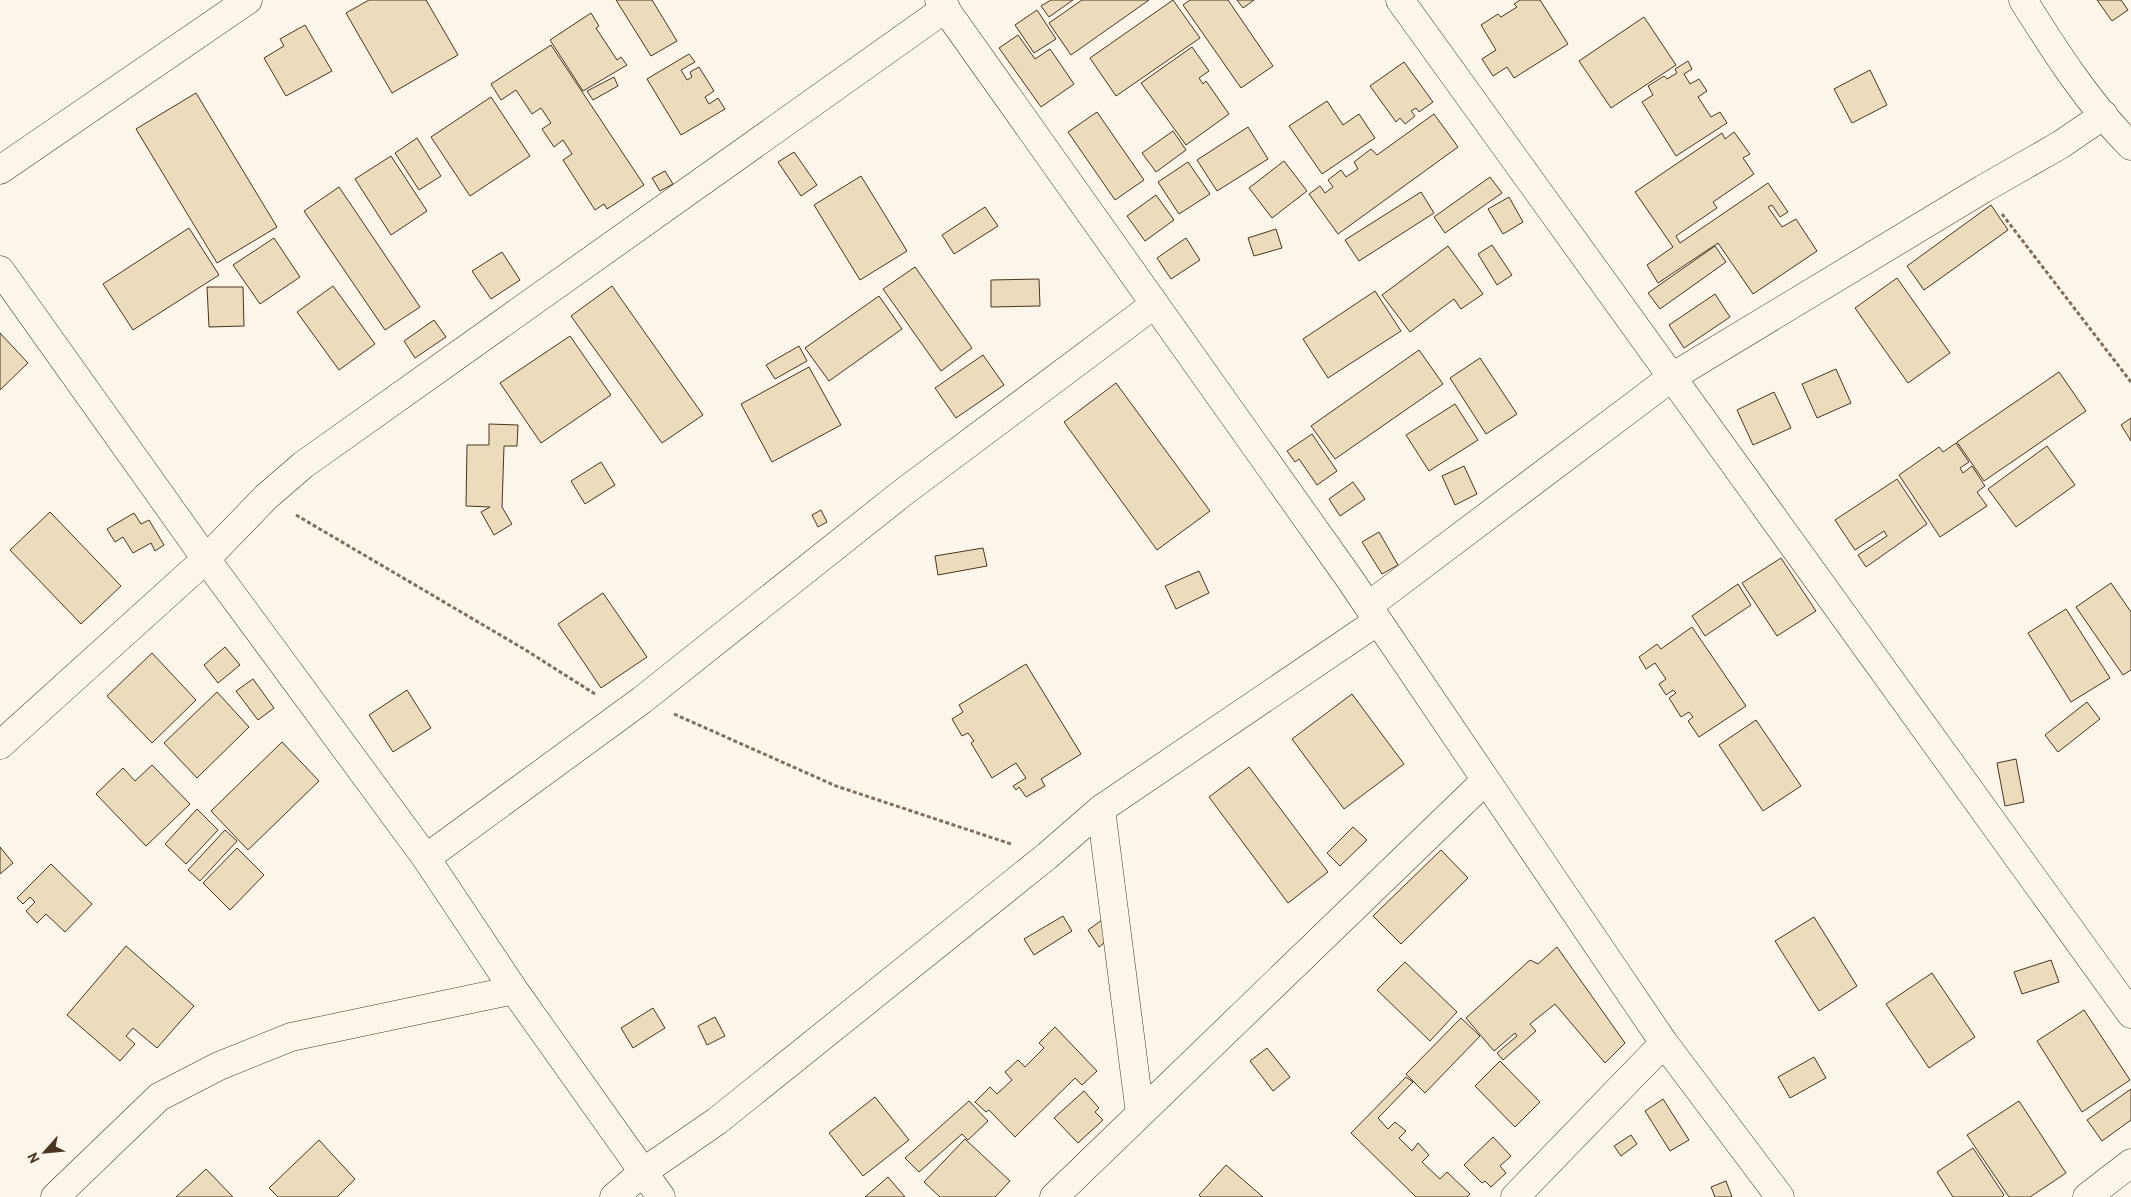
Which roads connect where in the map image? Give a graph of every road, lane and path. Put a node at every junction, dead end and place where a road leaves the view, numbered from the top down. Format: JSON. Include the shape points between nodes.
{"nodes":[{"id":1,"x":248,"y":0,"type":"edge"},
{"id":2,"x":1400,"y":0,"type":"edge"},
{"id":3,"x":2023,"y":0,"type":"edge"},
{"id":4,"x":943,"y":4,"type":"edge"},
{"id":5,"x":2104,"y":116,"type":"junction"},
{"id":6,"x":2131,"y":146,"type":"edge"},
{"id":7,"x":0,"y":170,"type":"edge"},
{"id":8,"x":1984,"y":189,"type":"junction"},
{"id":9,"x":0,"y":270,"type":"edge"},
{"id":10,"x":1155,"y":304,"type":"junction"},
{"id":11,"x":1672,"y":377,"type":"junction"},
{"id":12,"x":2131,"y":382,"type":"edge"},
{"id":13,"x":206,"y":559,"type":"junction"},
{"id":14,"x":1373,"y":613,"type":"junction"},
{"id":15,"x":0,"y":745,"type":"edge"},
{"id":16,"x":1486,"y":780,"type":"junction"},
{"id":17,"x":1101,"y":809,"type":"junction"},
{"id":18,"x":426,"y":858,"type":"junction"},
{"id":19,"x":514,"y":990,"type":"junction"},
{"id":20,"x":2131,"y":1014,"type":"edge"},
{"id":21,"x":1664,"y":1043,"type":"junction"},
{"id":22,"x":1140,"y":1114,"type":"junction"},
{"id":23,"x":2131,"y":1163,"type":"edge"},
{"id":24,"x":643,"y":1172,"type":"junction"},
{"id":25,"x":54,"y":1197,"type":"edge"},
{"id":26,"x":614,"y":1197,"type":"edge"},
{"id":27,"x":661,"y":1197,"type":"edge"},
{"id":28,"x":1054,"y":1197,"type":"edge"},
{"id":29,"x":1516,"y":1197,"type":"edge"},
{"id":30,"x":1780,"y":1197,"type":"edge"},
{"id":31,"x":2087,"y":1197,"type":"edge"}],
"edges":[{"from":1,"to":7,"type":"street"},
{"from":2,"to":11,"type":"street"},
{"from":3,"to":5,"type":"street","via":[[2063,64]]},
{"from":4,"to":10,"type":"street"},
{"from":4,"to":13,"type":"street","via":[[303,465],[266,497]]},
{"from":5,"to":6,"type":"street"},
{"from":5,"to":8,"type":"street"},
{"from":8,"to":11,"type":"street"},
{"from":8,"to":12,"type":"path"},
{"from":9,"to":13,"type":"street"},
{"from":10,"to":14,"type":"street"},
{"from":10,"to":18,"type":"street","via":[[901,494],[642,700]]},
{"from":11,"to":14,"type":"street"},
{"from":11,"to":20,"type":"street"},
{"from":13,"to":15,"type":"street"},
{"from":13,"to":18,"type":"street"},
{"from":14,"to":16,"type":"street"},
{"from":14,"to":17,"type":"street"},
{"from":16,"to":21,"type":"street"},
{"from":16,"to":22,"type":"street"},
{"from":17,"to":22,"type":"street"},
{"from":17,"to":24,"type":"street","via":[[717,1121]]},
{"from":18,"to":19,"type":"street"},
{"from":19,"to":24,"type":"street"},
{"from":19,"to":25,"type":"street","via":[[291,1036],[219,1066],[160,1097]]},
{"from":21,"to":29,"type":"street"},
{"from":21,"to":30,"type":"street"},
{"from":22,"to":28,"type":"street"},
{"from":23,"to":31,"type":"street"},
{"from":24,"to":26,"type":"street"},
{"from":24,"to":27,"type":"street"}]}
